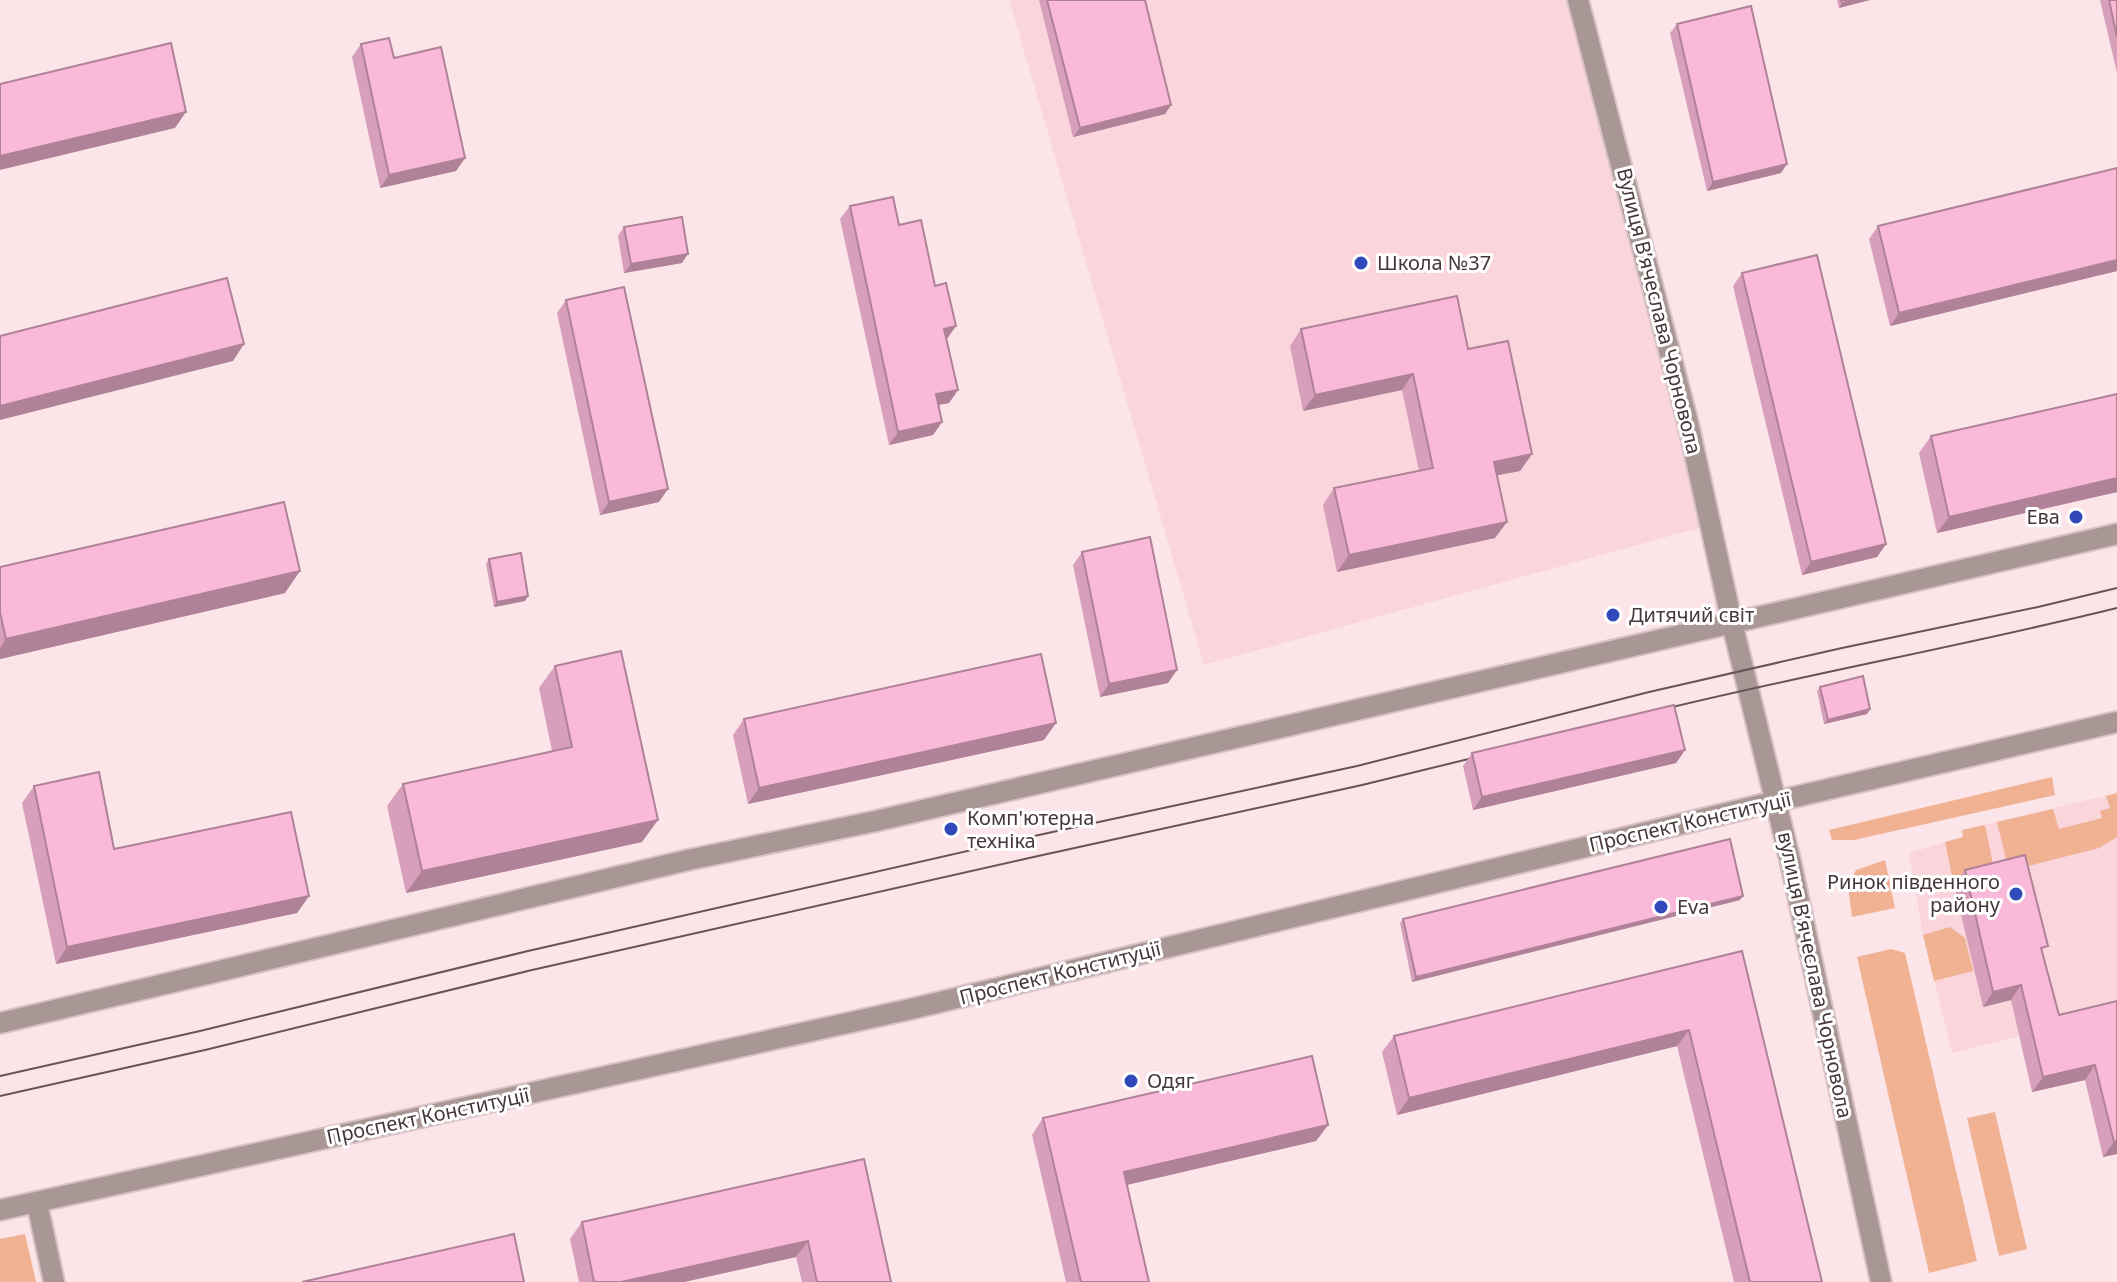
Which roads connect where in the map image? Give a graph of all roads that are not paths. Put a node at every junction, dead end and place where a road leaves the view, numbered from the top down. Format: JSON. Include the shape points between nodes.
{"nodes":[{"id":1,"x":1578,"y":0,"type":"edge"},
{"id":2,"x":2117,"y":534,"type":"edge"},
{"id":3,"x":1732,"y":623,"type":"junction"},
{"id":4,"x":2117,"y":722,"type":"edge"},
{"id":5,"x":1777,"y":801,"type":"junction"},
{"id":6,"x":0,"y":1023,"type":"edge"},
{"id":7,"x":37,"y":1203,"type":"junction"},
{"id":8,"x":0,"y":1210,"type":"edge"},
{"id":9,"x":54,"y":1282,"type":"edge"},
{"id":10,"x":1881,"y":1282,"type":"edge"}],
"edges":[{"from":1,"to":3,"type":"street","name":"Вулиця Вʼячеслава Чорновола","via":[[1682,395]]},
{"from":2,"to":3,"type":"street"},
{"from":3,"to":5,"type":"street","name":"вулиця Вʼячеслава Чорновола"},
{"from":3,"to":6,"type":"street","via":[[688,860]]},
{"from":4,"to":5,"type":"street","name":"Проспект Конституції"},
{"from":5,"to":7,"type":"street","name":"Проспект Конституції","via":[[911,1009]]},
{"from":5,"to":10,"type":"street","name":"вулиця Вʼячеслава Чорновола"},
{"from":7,"to":8,"type":"street","name":"Проспект Конституції"},
{"from":7,"to":9,"type":"street"}]}
